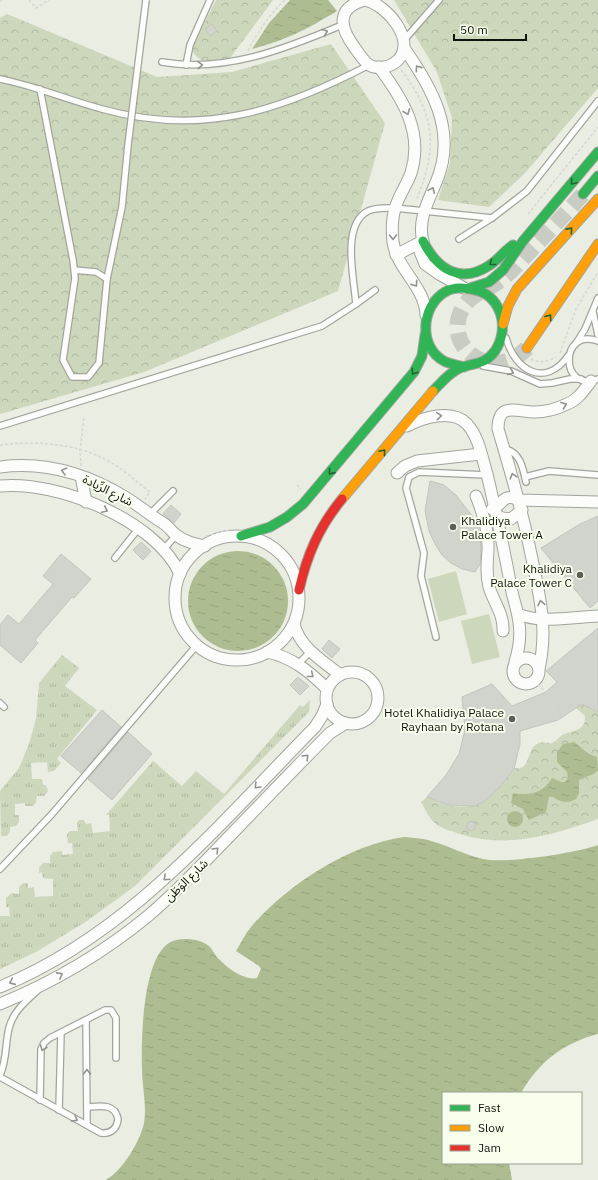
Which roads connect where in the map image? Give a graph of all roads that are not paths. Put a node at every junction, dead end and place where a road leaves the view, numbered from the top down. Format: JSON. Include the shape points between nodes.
{"nodes":[{"id":1,"x":146,"y":0,"type":"edge"},
{"id":2,"x":210,"y":0,"type":"edge"},
{"id":3,"x":439,"y":0,"type":"edge"},
{"id":4,"x":375,"y":1,"type":"edge"},
{"id":5,"x":342,"y":25,"type":"junction"},
{"id":6,"x":404,"y":43,"type":"junction"},
{"id":7,"x":162,"y":62,"type":"dead end"},
{"id":8,"x":186,"y":65,"type":"junction"},
{"id":9,"x":374,"y":66,"type":"junction"},
{"id":10,"x":0,"y":79,"type":"edge"},
{"id":11,"x":40,"y":90,"type":"junction"},
{"id":12,"x":598,"y":101,"type":"edge"},
{"id":13,"x":598,"y":152,"type":"edge"},
{"id":14,"x":598,"y":176,"type":"edge"},
{"id":15,"x":583,"y":194,"type":"tunnel mouth"},
{"id":16,"x":598,"y":199,"type":"edge"},
{"id":17,"x":425,"y":207,"type":"junction"},
{"id":18,"x":395,"y":208,"type":"junction"},
{"id":19,"x":492,"y":218,"type":"junction"},
{"id":20,"x":459,"y":239,"type":"dead end"},
{"id":21,"x":523,"y":241,"type":"junction"},
{"id":22,"x":420,"y":243,"type":"junction"},
{"id":23,"x":598,"y":244,"type":"edge"},
{"id":24,"x":396,"y":255,"type":"junction"},
{"id":25,"x":74,"y":270,"type":"junction"},
{"id":26,"x":107,"y":279,"type":"junction"},
{"id":27,"x":467,"y":288,"type":"junction"},
{"id":28,"x":375,"y":290,"type":"dead end"},
{"id":29,"x":597,"y":301,"type":"edge"},
{"id":30,"x":356,"y":304,"type":"junction"},
{"id":31,"x":593,"y":308,"type":"junction"},
{"id":32,"x":426,"y":315,"type":"junction"},
{"id":33,"x":503,"y":326,"type":"junction"},
{"id":34,"x":425,"y":335,"type":"junction"},
{"id":35,"x":598,"y":335,"type":"edge"},
{"id":36,"x":598,"y":341,"type":"edge"},
{"id":37,"x":576,"y":344,"type":"junction"},
{"id":38,"x":527,"y":348,"type":"tunnel mouth"},
{"id":39,"x":568,"y":356,"type":"junction"},
{"id":40,"x":468,"y":366,"type":"junction"},
{"id":41,"x":590,"y":379,"type":"edge"},
{"id":42,"x":0,"y":426,"type":"edge"},
{"id":43,"x":402,"y":428,"type":"junction"},
{"id":44,"x":505,"y":449,"type":"junction"},
{"id":45,"x":481,"y":454,"type":"junction"},
{"id":46,"x":0,"y":467,"type":"edge"},
{"id":47,"x":396,"y":473,"type":"dead end"},
{"id":48,"x":487,"y":475,"type":"junction"},
{"id":49,"x":598,"y":475,"type":"edge"},
{"id":50,"x":81,"y":476,"type":"junction"},
{"id":51,"x":0,"y":486,"type":"edge"},
{"id":52,"x":173,"y":491,"type":"dead end"},
{"id":53,"x":476,"y":496,"type":"dead end"},
{"id":54,"x":86,"y":502,"type":"junction"},
{"id":55,"x":598,"y":502,"type":"edge"},
{"id":56,"x":520,"y":505,"type":"junction"},
{"id":57,"x":497,"y":512,"type":"junction"},
{"id":58,"x":482,"y":513,"type":"junction"},
{"id":59,"x":150,"y":514,"type":"junction"},
{"id":60,"x":139,"y":528,"type":"junction"},
{"id":61,"x":236,"y":533,"type":"junction"},
{"id":62,"x":176,"y":535,"type":"junction"},
{"id":63,"x":203,"y":542,"type":"junction"},
{"id":64,"x":165,"y":548,"type":"junction"},
{"id":65,"x":114,"y":558,"type":"dead end"},
{"id":66,"x":180,"y":574,"type":"junction"},
{"id":67,"x":299,"y":590,"type":"junction"},
{"id":68,"x":499,"y":609,"type":"junction"},
{"id":69,"x":516,"y":609,"type":"junction"},
{"id":70,"x":598,"y":616,"type":"edge"},
{"id":71,"x":544,"y":619,"type":"junction"},
{"id":72,"x":294,"y":624,"type":"junction"},
{"id":73,"x":503,"y":631,"type":"dead end"},
{"id":74,"x":436,"y":637,"type":"dead end"},
{"id":75,"x":197,"y":645,"type":"junction"},
{"id":76,"x":310,"y":651,"type":"junction"},
{"id":77,"x":267,"y":652,"type":"junction"},
{"id":78,"x":516,"y":662,"type":"junction"},
{"id":79,"x":298,"y":664,"type":"junction"},
{"id":80,"x":539,"y":669,"type":"junction"},
{"id":81,"x":340,"y":675,"type":"junction"},
{"id":82,"x":327,"y":689,"type":"junction"},
{"id":83,"x":327,"y":704,"type":"junction"},
{"id":84,"x":346,"y":723,"type":"junction"},
{"id":85,"x":0,"y":869,"type":"edge"},
{"id":86,"x":45,"y":984,"type":"junction"},
{"id":87,"x":0,"y":987,"type":"edge"},
{"id":88,"x":0,"y":1004,"type":"edge"},
{"id":89,"x":86,"y":1020,"type":"junction"},
{"id":90,"x":61,"y":1032,"type":"junction"},
{"id":91,"x":116,"y":1058,"type":"dead end"},
{"id":92,"x":0,"y":1076,"type":"edge"},
{"id":93,"x":40,"y":1100,"type":"junction"},
{"id":94,"x":87,"y":1107,"type":"junction"},
{"id":95,"x":59,"y":1110,"type":"junction"},
{"id":96,"x":87,"y":1125,"type":"junction"}],
"edges":[{"from":1,"to":26,"type":"lane","bridge":true,"via":[[122,207]]},
{"from":2,"to":8,"type":"lane","via":[[190,45]]},
{"from":3,"to":6,"type":"lane"},
{"from":4,"to":5,"type":"street","via":[[354,3],[343,17]]},
{"from":4,"to":6,"type":"street","via":[[383,8]]},
{"from":8,"to":5,"type":"lane","one_way":true,"via":[[244,60],[278,50]]},
{"from":5,"to":9,"type":"street","via":[[345,35]]},
{"from":6,"to":9,"type":"street","via":[[401,57],[395,63]]},
{"from":17,"to":6,"type":"street","one_way":true,"via":[[443,162],[443,127],[431,88]]},
{"from":7,"to":8,"type":"lane"},
{"from":9,"to":11,"type":"lane","via":[[279,106],[220,119],[156,120],[134,117]]},
{"from":9,"to":18,"type":"street","one_way":true,"via":[[406,107],[415,143],[411,172]]},
{"from":10,"to":11,"type":"lane"},
{"from":11,"to":25,"type":"lane"},
{"from":12,"to":19,"type":"lane","via":[[527,191]]},
{"from":13,"to":21,"type":"street","one_way":true},
{"from":14,"to":15,"type":"street"},
{"from":33,"to":16,"type":"street","one_way":true,"via":[[508,306],[517,289]]},
{"from":17,"to":18,"type":"lane"},
{"from":17,"to":19,"type":"lane"},
{"from":17,"to":22,"type":"street"},
{"from":18,"to":24,"type":"street","one_way":true,"via":[[393,241]]},
{"from":18,"to":30,"type":"lane","via":[[368,211],[354,226],[351,236]]},
{"from":19,"to":20,"type":"lane"},
{"from":21,"to":22,"type":"street","one_way":true,"via":[[509,248],[487,267],[466,273],[450,271],[439,266]]},
{"from":21,"to":27,"type":"street","via":[[497,277],[484,284]]},
{"from":22,"to":24,"type":"street"},
{"from":22,"to":27,"type":"street","via":[[425,264]]},
{"from":38,"to":23,"type":"street","one_way":true},
{"from":24,"to":32,"type":"street","one_way":true,"via":[[421,293]]},
{"from":25,"to":26,"type":"lane","via":[[96,272]]},
{"from":25,"to":26,"type":"lane","via":[[63,360],[72,377],[88,377],[99,363]]},
{"from":27,"to":32,"type":"street","via":[[450,290],[438,298]]},
{"from":27,"to":33,"type":"street","via":[[483,293],[493,300],[500,311]]},
{"from":28,"to":30,"type":"lane"},
{"from":29,"to":31,"type":"lane"},
{"from":30,"to":42,"type":"lane","via":[[322,326]]},
{"from":31,"to":35,"type":"lane"},
{"from":31,"to":37,"type":"lane"},
{"from":32,"to":34,"type":"street"},
{"from":33,"to":39,"type":"lane","via":[[507,344],[514,358],[536,374],[553,371]]},
{"from":33,"to":40,"type":"street","via":[[496,349],[486,360]]},
{"from":34,"to":40,"type":"street","via":[[436,355],[449,364]]},
{"from":34,"to":61,"type":"street","one_way":true,"via":[[422,356],[414,372],[311,497],[279,524],[259,532]]},
{"from":36,"to":37,"type":"lane","via":[[590,339]]},
{"from":37,"to":39,"type":"lane"},
{"from":39,"to":41,"type":"lane","via":[[572,372]]},
{"from":40,"to":41,"type":"lane","one_way":true,"via":[[503,368],[540,384]]},
{"from":40,"to":43,"type":"street","via":[[443,380]]},
{"from":44,"to":41,"type":"street","one_way":true,"via":[[498,429],[502,414],[516,409],[542,412],[566,405],[580,396]]},
{"from":43,"to":45,"type":"street","one_way":true,"via":[[425,418],[456,417],[466,423]]},
{"from":67,"to":43,"type":"street","one_way":true,"via":[[309,550],[318,530]]},
{"from":44,"to":49,"type":"lane","via":[[516,454],[526,479],[549,471]]},
{"from":56,"to":44,"type":"street","one_way":true},
{"from":45,"to":47,"type":"street","via":[[417,461]]},
{"from":45,"to":48,"type":"street"},
{"from":50,"to":46,"type":"street","name":"شارع الرِّيادة","one_way":true,"via":[[42,466]]},
{"from":48,"to":57,"type":"street"},
{"from":48,"to":74,"type":"lane","via":[[419,472],[407,482],[407,493],[424,553],[421,576]]},
{"from":50,"to":54,"type":"street"},
{"from":50,"to":59,"type":"street","name":"شارع الرِّيادة","via":[[113,490]]},
{"from":51,"to":54,"type":"street","name":"شارع الرِّيادة","via":[[32,486]]},
{"from":52,"to":59,"type":"lane"},
{"from":53,"to":58,"type":"street"},
{"from":54,"to":60,"type":"street","name":"شارع الرِّيادة","one_way":true},
{"from":55,"to":56,"type":"street"},
{"from":56,"to":57,"type":"street","via":[[512,497],[504,499]]},
{"from":56,"to":57,"type":"street","via":[[516,517],[511,519],[502,518]]},
{"from":71,"to":56,"type":"street","one_way":true},
{"from":57,"to":58,"type":"street"},
{"from":57,"to":69,"type":"street"},
{"from":58,"to":68,"type":"street","via":[[488,541],[486,568],[489,585]]},
{"from":59,"to":62,"type":"street","name":"شارع الرِّيادة"},
{"from":60,"to":64,"type":"street","name":"شارع الرِّيادة"},
{"from":60,"to":65,"type":"lane"},
{"from":61,"to":63,"type":"street","via":[[222,539]]},
{"from":61,"to":67,"type":"street","via":[[264,542],[284,557],[294,572]]},
{"from":62,"to":63,"type":"street","name":"شارع الرِّيادة","via":[[190,542]]},
{"from":62,"to":64,"type":"lane"},
{"from":63,"to":66,"type":"street"},
{"from":64,"to":66,"type":"street","name":"شارع الرِّيادة"},
{"from":66,"to":75,"type":"street","via":[[176,590],[176,607],[183,628]]},
{"from":67,"to":72,"type":"street","via":[[298,613]]},
{"from":68,"to":69,"type":"street"},
{"from":68,"to":73,"type":"street"},
{"from":69,"to":71,"type":"street","via":[[529,618]]},
{"from":69,"to":78,"type":"street","via":[[520,638]]},
{"from":70,"to":71,"type":"street"},
{"from":71,"to":80,"type":"street","via":[[544,645]]},
{"from":72,"to":76,"type":"street","via":[[301,641]]},
{"from":72,"to":77,"type":"street","via":[[278,645]]},
{"from":75,"to":77,"type":"street","via":[[207,652],[231,660],[256,657]]},
{"from":75,"to":85,"type":"lane","via":[[52,814]]},
{"from":76,"to":79,"type":"lane"},
{"from":76,"to":81,"type":"street"},
{"from":77,"to":79,"type":"street","via":[[283,656]]},
{"from":78,"to":80,"type":"street","via":[[528,657],[535,661]]},
{"from":78,"to":80,"type":"street","via":[[512,670],[515,678],[522,683],[534,681]]},
{"from":79,"to":82,"type":"street","one_way":true},
{"from":81,"to":82,"type":"street"},
{"from":81,"to":84,"type":"street","via":[[350,672],[362,675],[373,683],[378,696],[371,715],[360,723]]},
{"from":82,"to":83,"type":"street"},
{"from":83,"to":84,"type":"street","via":[[334,716]]},
{"from":83,"to":87,"type":"street","name":"شارع الوَطَن","one_way":true,"via":[[315,727],[169,875],[138,903],[65,955]]},
{"from":86,"to":84,"type":"street","name":"شارع الوَطَن","one_way":true,"via":[[104,948],[148,915],[186,881],[330,733]]},
{"from":86,"to":88,"type":"street","name":"شارع الوَطَن"},
{"from":86,"to":92,"type":"lane","via":[[12,1019]]},
{"from":89,"to":90,"type":"lane"},
{"from":89,"to":91,"type":"lane","via":[[105,1010],[114,1012]]},
{"from":94,"to":89,"type":"lane","one_way":true},
{"from":90,"to":93,"type":"lane","one_way":true,"via":[[47,1040],[41,1050]]},
{"from":90,"to":95,"type":"lane"},
{"from":92,"to":93,"type":"lane"},
{"from":93,"to":95,"type":"lane"},
{"from":94,"to":96,"type":"lane"},
{"from":94,"to":96,"type":"lane","via":[[110,1107],[118,1118],[115,1129],[108,1133],[101,1133]]},
{"from":95,"to":96,"type":"lane","one_way":true}]}
